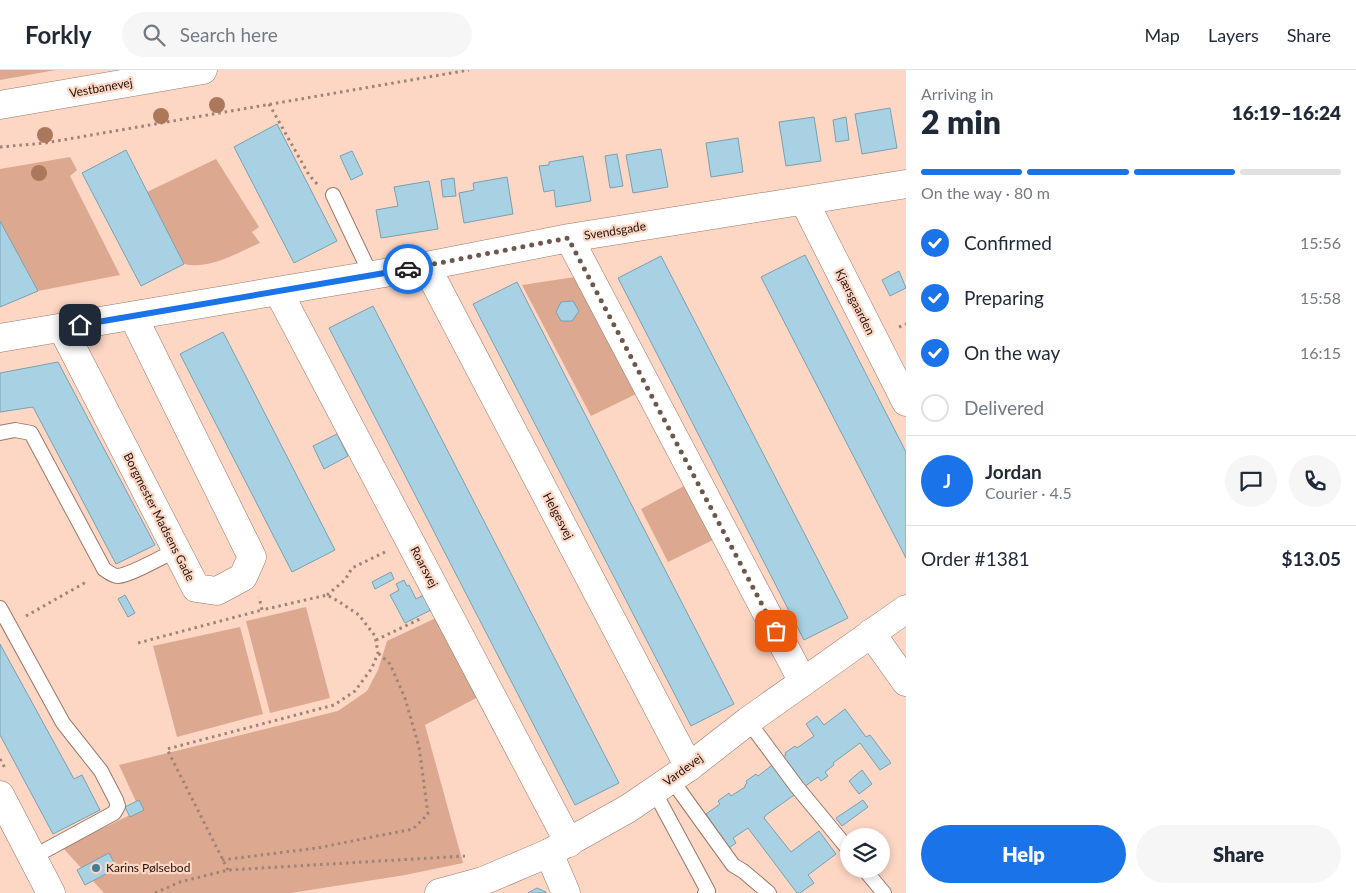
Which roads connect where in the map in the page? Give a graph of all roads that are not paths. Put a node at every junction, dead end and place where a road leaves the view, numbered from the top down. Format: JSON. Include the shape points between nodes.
{"nodes":[{"id":1,"x":203,"y":70,"type":"edge"},
{"id":2,"x":0,"y":105,"type":"edge"},
{"id":3,"x":906,"y":184,"type":"edge"},
{"id":4,"x":332,"y":194,"type":"road end"},
{"id":5,"x":804,"y":201,"type":"junction"},
{"id":6,"x":568,"y":238,"type":"junction"},
{"id":7,"x":426,"y":266,"type":"junction"},
{"id":8,"x":371,"y":276,"type":"junction"},
{"id":9,"x":278,"y":291,"type":"junction"},
{"id":10,"x":132,"y":316,"type":"junction"},
{"id":11,"x":62,"y":328,"type":"junction"},
{"id":12,"x":0,"y":338,"type":"edge"},
{"id":13,"x":906,"y":402,"type":"edge"},
{"id":14,"x":0,"y":433,"type":"edge"},
{"id":15,"x":176,"y":550,"type":"junction"},
{"id":16,"x":0,"y":608,"type":"edge"},
{"id":17,"x":906,"y":609,"type":"edge"},
{"id":18,"x":871,"y":634,"type":"junction"},
{"id":19,"x":803,"y":682,"type":"junction"},
{"id":20,"x":906,"y":682,"type":"edge"},
{"id":21,"x":748,"y":722,"type":"junction"},
{"id":22,"x":671,"y":779,"type":"junction"},
{"id":23,"x":0,"y":795,"type":"edge"},
{"id":24,"x":840,"y":839,"type":"edge"},
{"id":25,"x":559,"y":848,"type":"junction"},
{"id":26,"x":33,"y":857,"type":"junction"},
{"id":27,"x":872,"y":878,"type":"edge"},
{"id":28,"x":51,"y":893,"type":"edge"},
{"id":29,"x":439,"y":893,"type":"edge"},
{"id":30,"x":566,"y":893,"type":"edge"},
{"id":31,"x":705,"y":893,"type":"edge"},
{"id":32,"x":769,"y":893,"type":"edge"},
{"id":33,"x":884,"y":893,"type":"edge"}],
"edges":[{"from":1,"to":2,"type":"street","name":"Vestbanevej"},
{"from":3,"to":5,"type":"street","name":"Svendsgade"},
{"from":4,"to":8,"type":"lane"},
{"from":5,"to":6,"type":"street","name":"Svendsgade"},
{"from":5,"to":13,"type":"street","name":"Kjærsgaarden"},
{"from":6,"to":7,"type":"street","name":"Svendsgade"},
{"from":6,"to":19,"type":"street"},
{"from":7,"to":8,"type":"street","name":"Svendsgade"},
{"from":7,"to":22,"type":"street","name":"Helgesvej"},
{"from":8,"to":9,"type":"street","name":"Svendsgade"},
{"from":9,"to":10,"type":"street","name":"Svendsgade"},
{"from":9,"to":25,"type":"street","name":"Roarsvej","via":[[445,607]]},
{"from":10,"to":11,"type":"street","name":"Svendsgade"},
{"from":10,"to":15,"type":"street","name":"Borgmester Madsens Gade","via":[[252,557],[243,577],[217,591],[196,588]]},
{"from":11,"to":12,"type":"street","name":"Svendsgade"},
{"from":11,"to":15,"type":"street","name":"Borgmester Madsens Gade"},
{"from":14,"to":15,"type":"lane","via":[[15,430],[31,433],[106,571],[117,576],[126,574]]},
{"from":16,"to":26,"type":"lane","via":[[63,723],[101,771],[118,806],[114,813]]},
{"from":17,"to":18,"type":"street","name":"Vardevej"},
{"from":18,"to":19,"type":"street","name":"Vardevej"},
{"from":18,"to":20,"type":"street"},
{"from":19,"to":21,"type":"street","name":"Vardevej"},
{"from":21,"to":22,"type":"street","name":"Vardevej"},
{"from":21,"to":24,"type":"lane"},
{"from":22,"to":25,"type":"street","name":"Vardevej","via":[[629,808]]},
{"from":22,"to":31,"type":"lane","via":[[708,891]]},
{"from":22,"to":32,"type":"lane","via":[[733,865]]},
{"from":23,"to":26,"type":"street"},
{"from":25,"to":29,"type":"street","name":"Vardevej","via":[[482,881]]},
{"from":25,"to":30,"type":"street","name":"Roarsvej"},
{"from":26,"to":28,"type":"street"},
{"from":27,"to":33,"type":"lane"}]}
